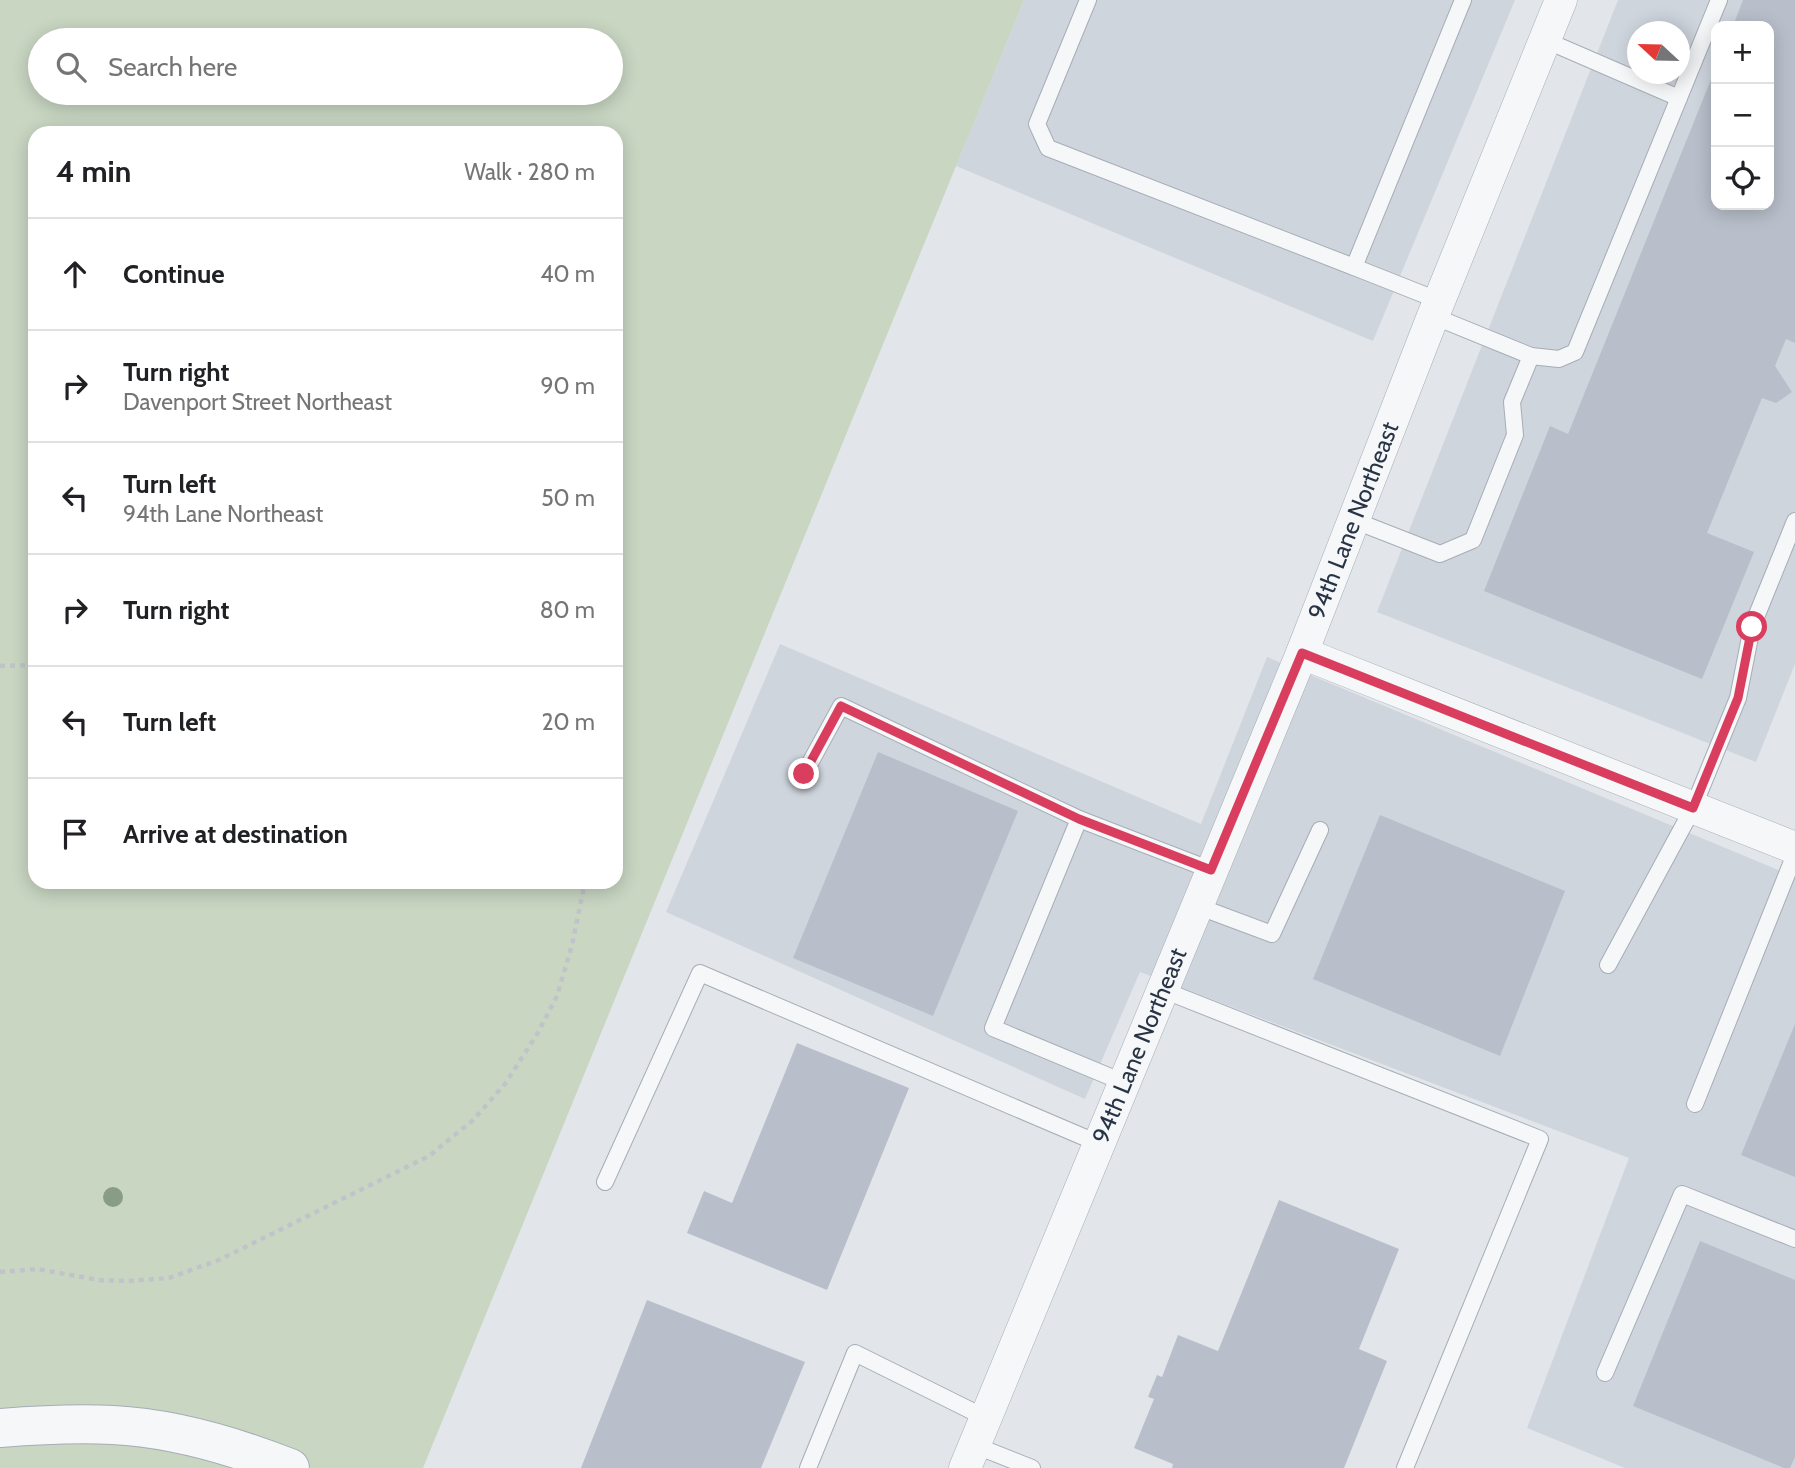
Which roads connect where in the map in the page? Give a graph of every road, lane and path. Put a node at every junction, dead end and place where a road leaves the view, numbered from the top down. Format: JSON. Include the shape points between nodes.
{"nodes":[{"id":1,"x":1088,"y":0,"type":"edge"},
{"id":2,"x":1463,"y":0,"type":"edge"},
{"id":3,"x":1561,"y":0,"type":"edge"},
{"id":4,"x":1719,"y":0,"type":"edge"},
{"id":5,"x":1545,"y":40,"type":"junction"},
{"id":6,"x":1679,"y":98,"type":"junction"},
{"id":7,"x":1354,"y":267,"type":"junction"},
{"id":8,"x":1437,"y":309,"type":"junction"},
{"id":9,"x":1531,"y":356,"type":"junction"},
{"id":10,"x":1353,"y":520,"type":"junction"},
{"id":11,"x":1795,"y":521,"type":"edge"},
{"id":12,"x":1302,"y":653,"type":"junction"},
{"id":13,"x":28,"y":665,"type":"edge"},
{"id":14,"x":0,"y":666,"type":"edge"},
{"id":15,"x":804,"y":774,"type":"dead end"},
{"id":16,"x":1693,"y":808,"type":"junction"},
{"id":17,"x":1079,"y":819,"type":"junction"},
{"id":18,"x":1320,"y":830,"type":"dead end"},
{"id":19,"x":1795,"y":848,"type":"edge"},
{"id":20,"x":1795,"y":854,"type":"edge"},
{"id":21,"x":1211,"y":870,"type":"junction"},
{"id":22,"x":584,"y":889,"type":"edge"},
{"id":23,"x":1197,"y":906,"type":"junction"},
{"id":24,"x":1608,"y":965,"type":"dead end"},
{"id":25,"x":1163,"y":990,"type":"junction"},
{"id":26,"x":1125,"y":1083,"type":"junction"},
{"id":27,"x":1695,"y":1104,"type":"dead end"},
{"id":28,"x":1100,"y":1144,"type":"junction"},
{"id":29,"x":605,"y":1182,"type":"dead end"},
{"id":30,"x":1795,"y":1238,"type":"edge"},
{"id":31,"x":0,"y":1272,"type":"edge"},
{"id":32,"x":1605,"y":1373,"type":"dead end"},
{"id":33,"x":0,"y":1428,"type":"edge"},
{"id":34,"x":975,"y":1444,"type":"edge"},
{"id":35,"x":290,"y":1468,"type":"edge"},
{"id":36,"x":808,"y":1468,"type":"edge"},
{"id":37,"x":1032,"y":1468,"type":"edge"},
{"id":38,"x":1405,"y":1468,"type":"edge"}],
"edges":[{"from":1,"to":7,"type":"lane","via":[[1037,124],[1048,148]]},
{"from":2,"to":7,"type":"lane"},
{"from":3,"to":5,"type":"street","name":"94th Lane Northeast"},
{"from":4,"to":6,"type":"lane"},
{"from":5,"to":6,"type":"lane"},
{"from":5,"to":8,"type":"street","name":"94th Lane Northeast"},
{"from":6,"to":9,"type":"lane","via":[[1575,352],[1559,359]]},
{"from":7,"to":8,"type":"lane"},
{"from":8,"to":9,"type":"lane"},
{"from":8,"to":10,"type":"street","name":"94th Lane Northeast"},
{"from":9,"to":10,"type":"lane","via":[[1512,402],[1515,435],[1473,540],[1440,554]]},
{"from":10,"to":12,"type":"street","name":"94th Lane Northeast"},
{"from":11,"to":16,"type":"lane","via":[[1752,627],[1738,698]]},
{"from":12,"to":16,"type":"street"},
{"from":12,"to":21,"type":"street","name":"94th Lane Northeast"},
{"from":13,"to":14,"type":"path"},
{"from":15,"to":17,"type":"lane","via":[[841,706]]},
{"from":16,"to":19,"type":"street"},
{"from":16,"to":24,"type":"lane"},
{"from":17,"to":21,"type":"lane"},
{"from":17,"to":26,"type":"lane","via":[[993,1028]]},
{"from":18,"to":23,"type":"lane","via":[[1272,934]]},
{"from":20,"to":27,"type":"lane"},
{"from":21,"to":23,"type":"street","name":"94th Lane Northeast"},
{"from":22,"to":31,"type":"path","via":[[557,996],[536,1036],[505,1084],[472,1121],[429,1156],[219,1260],[169,1278],[99,1280],[37,1269]]},
{"from":23,"to":25,"type":"street","name":"94th Lane Northeast"},
{"from":25,"to":26,"type":"street","name":"94th Lane Northeast"},
{"from":25,"to":38,"type":"lane","via":[[1540,1139]]},
{"from":26,"to":28,"type":"street","name":"94th Lane Northeast"},
{"from":28,"to":29,"type":"lane","via":[[700,973]]},
{"from":28,"to":34,"type":"street","name":"94th Lane Northeast"},
{"from":30,"to":32,"type":"lane","via":[[1682,1194]]},
{"from":33,"to":35,"type":"street","via":[[114,1425],[161,1431],[214,1442]]},
{"from":34,"to":36,"type":"lane","via":[[855,1353]]},
{"from":34,"to":37,"type":"lane"}]}
